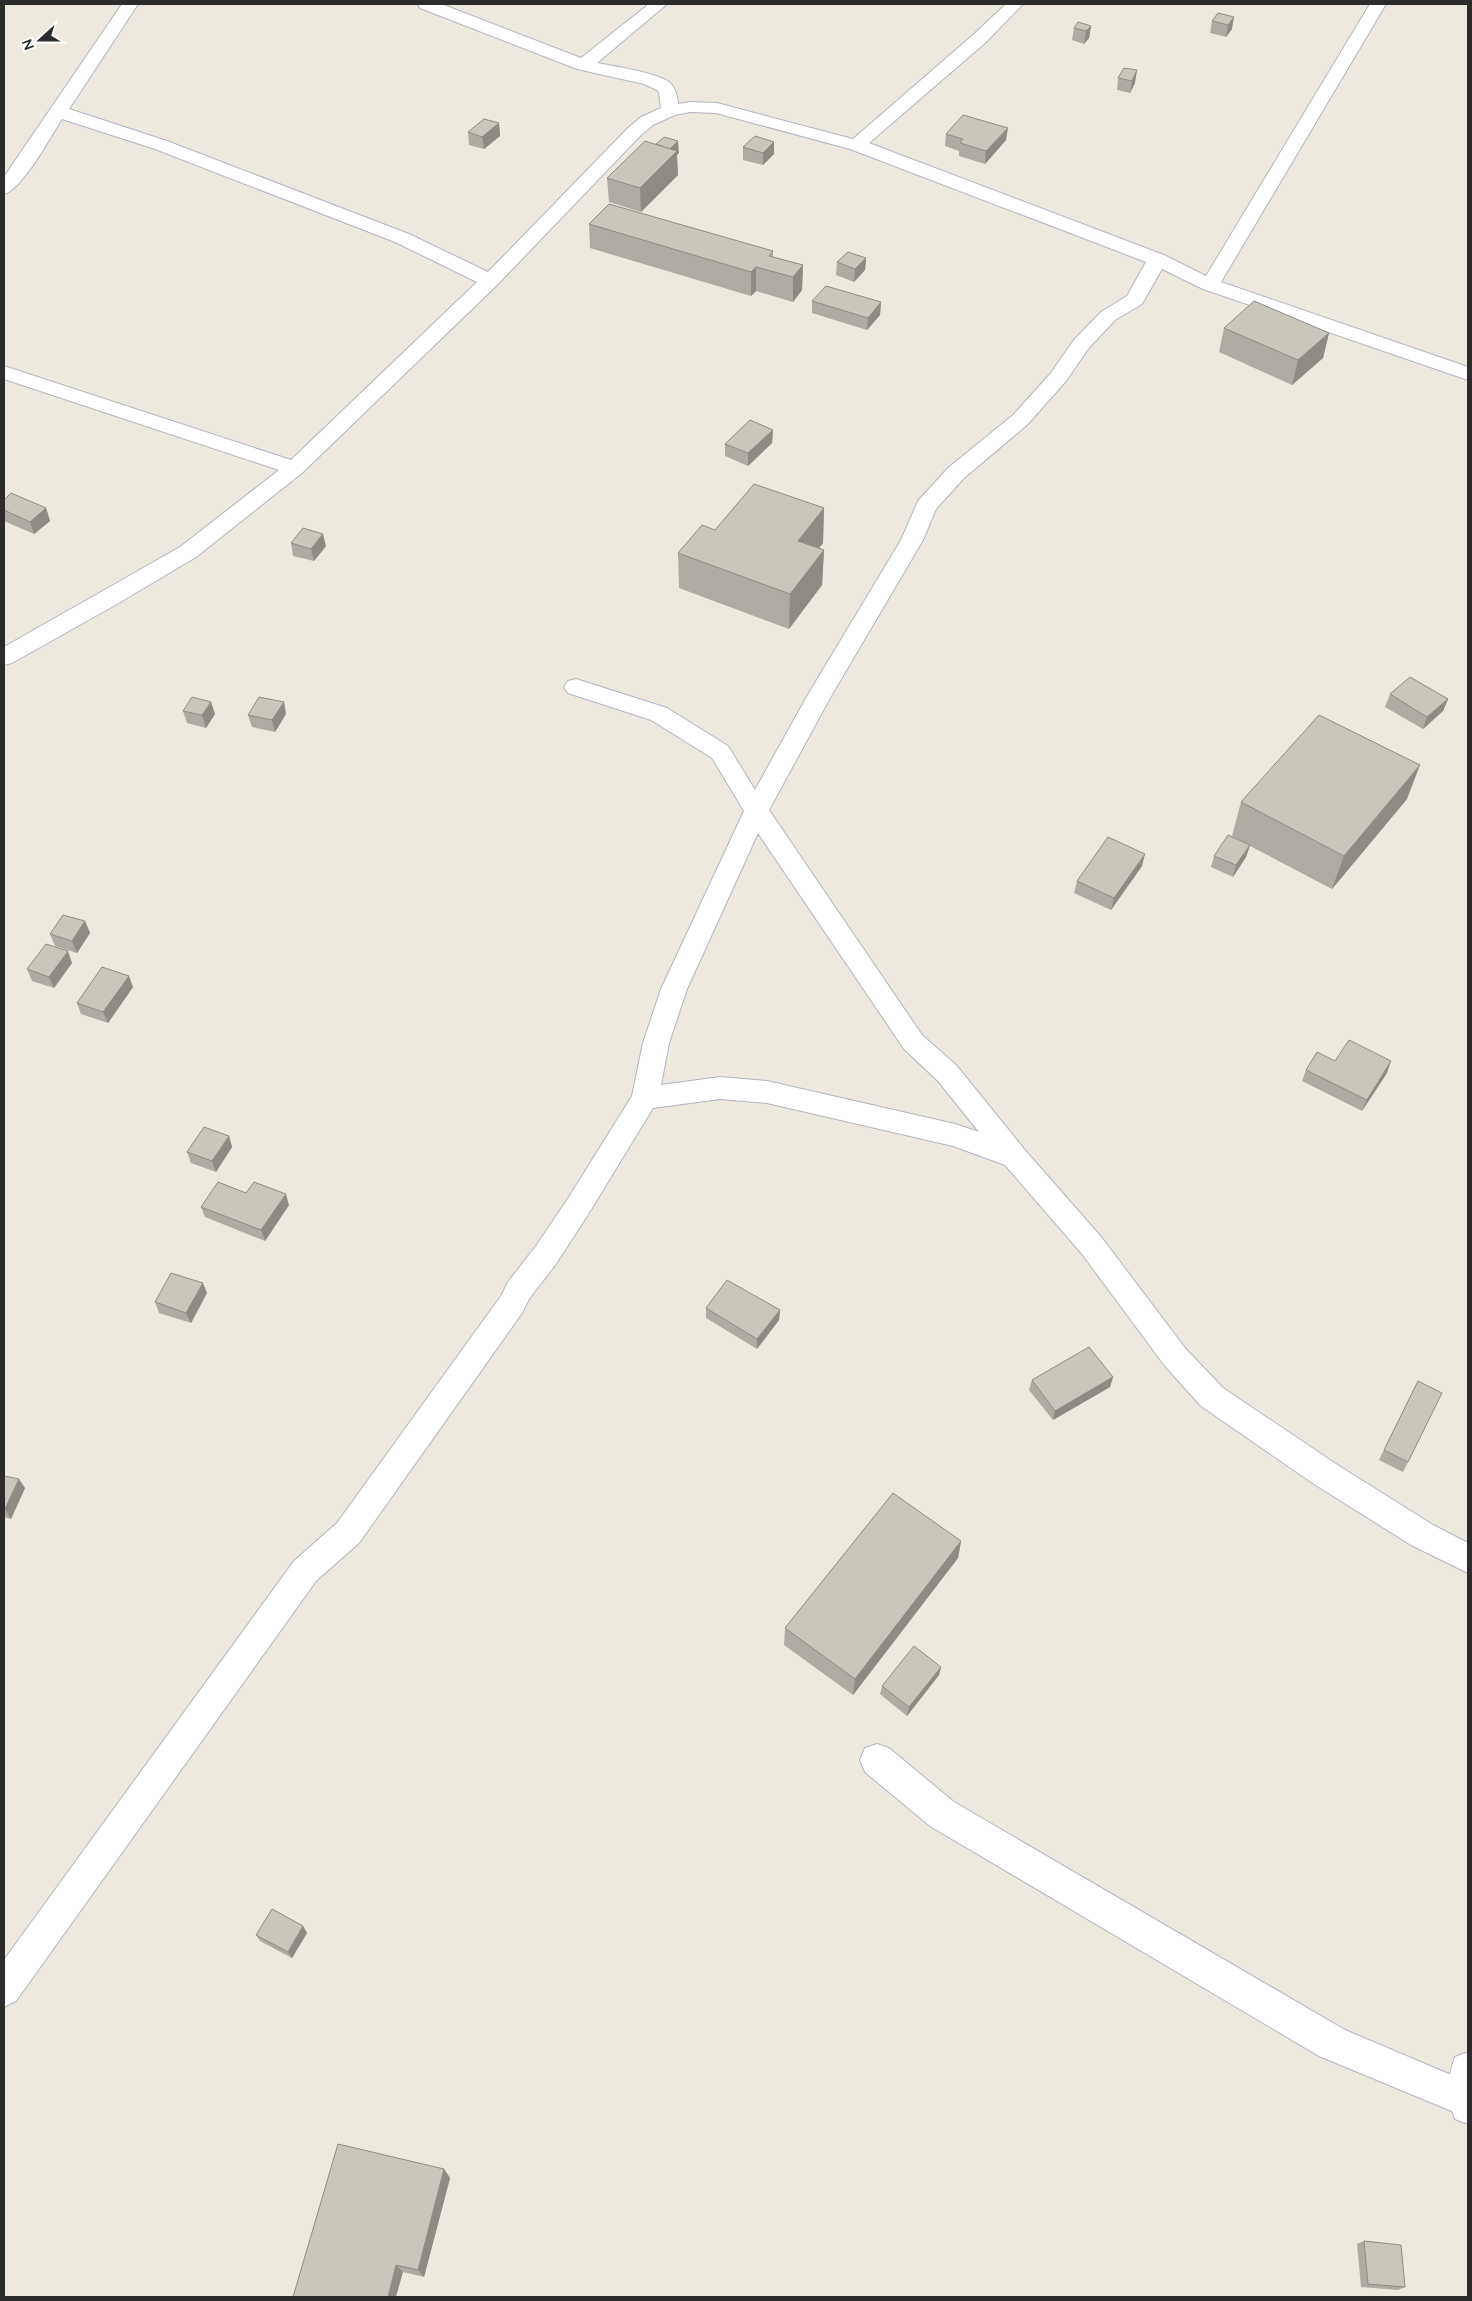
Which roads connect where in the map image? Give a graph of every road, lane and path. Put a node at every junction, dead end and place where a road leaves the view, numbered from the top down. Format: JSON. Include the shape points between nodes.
{"nodes":[{"id":1,"x":130,"y":4,"type":"edge"},
{"id":2,"x":426,"y":4,"type":"edge"},
{"id":3,"x":658,"y":4,"type":"edge"},
{"id":4,"x":1015,"y":4,"type":"edge"},
{"id":5,"x":1378,"y":4,"type":"edge"},
{"id":6,"x":583,"y":65,"type":"junction"},
{"id":7,"x":57,"y":111,"type":"junction"},
{"id":8,"x":670,"y":111,"type":"junction"},
{"id":9,"x":856,"y":145,"type":"junction"},
{"id":10,"x":4,"y":188,"type":"edge"},
{"id":11,"x":1157,"y":259,"type":"junction"},
{"id":12,"x":490,"y":281,"type":"junction"},
{"id":13,"x":1210,"y":285,"type":"junction"},
{"id":14,"x":4,"y":372,"type":"edge"},
{"id":15,"x":1468,"y":374,"type":"edge"},
{"id":16,"x":295,"y":468,"type":"junction"},
{"id":17,"x":4,"y":657,"type":"edge"},
{"id":18,"x":576,"y":687,"type":"dead end"},
{"id":19,"x":756,"y":811,"type":"junction"},
{"id":20,"x":645,"y":1098,"type":"junction"},
{"id":21,"x":1015,"y":1157,"type":"junction"},
{"id":22,"x":1468,"y":1559,"type":"edge"},
{"id":23,"x":877,"y":1760,"type":"dead end"},
{"id":24,"x":4,"y":1989,"type":"edge"},
{"id":25,"x":1468,"y":2092,"type":"edge"}],
"edges":[{"from":1,"to":7,"type":"street"},
{"from":2,"to":6,"type":"street"},
{"from":3,"to":6,"type":"street"},
{"from":4,"to":9,"type":"street"},
{"from":5,"to":13,"type":"street"},
{"from":6,"to":8,"type":"street","via":[[650,80],[663,86],[668,93]]},
{"from":7,"to":10,"type":"street"},
{"from":7,"to":12,"type":"street","via":[[161,145],[402,238]]},
{"from":8,"to":9,"type":"street","via":[[690,107],[717,108]]},
{"from":8,"to":12,"type":"street","via":[[634,132]]},
{"from":9,"to":11,"type":"street"},
{"from":11,"to":13,"type":"street"},
{"from":11,"to":19,"type":"street","via":[[1135,300],[1108,316],[1080,345],[1059,377],[1020,420],[956,473],[926,506],[912,540],[818,698]]},
{"from":12,"to":16,"type":"street"},
{"from":13,"to":15,"type":"street"},
{"from":14,"to":16,"type":"street"},
{"from":16,"to":17,"type":"street","via":[[188,552]]},
{"from":18,"to":19,"type":"street","via":[[659,714],[720,752]]},
{"from":19,"to":20,"type":"street","via":[[674,989],[656,1043]]},
{"from":19,"to":21,"type":"street","via":[[913,1042],[948,1073]]},
{"from":20,"to":21,"type":"street","via":[[720,1088],[767,1092],[954,1135]]},
{"from":20,"to":24,"type":"street","via":[[546,1255],[348,1533],[305,1571]]},
{"from":21,"to":22,"type":"street","via":[[1092,1246],[1175,1357],[1212,1397],[1325,1474],[1422,1535]]},
{"from":23,"to":25,"type":"street","via":[[942,1814],[1332,2043]]}]}
